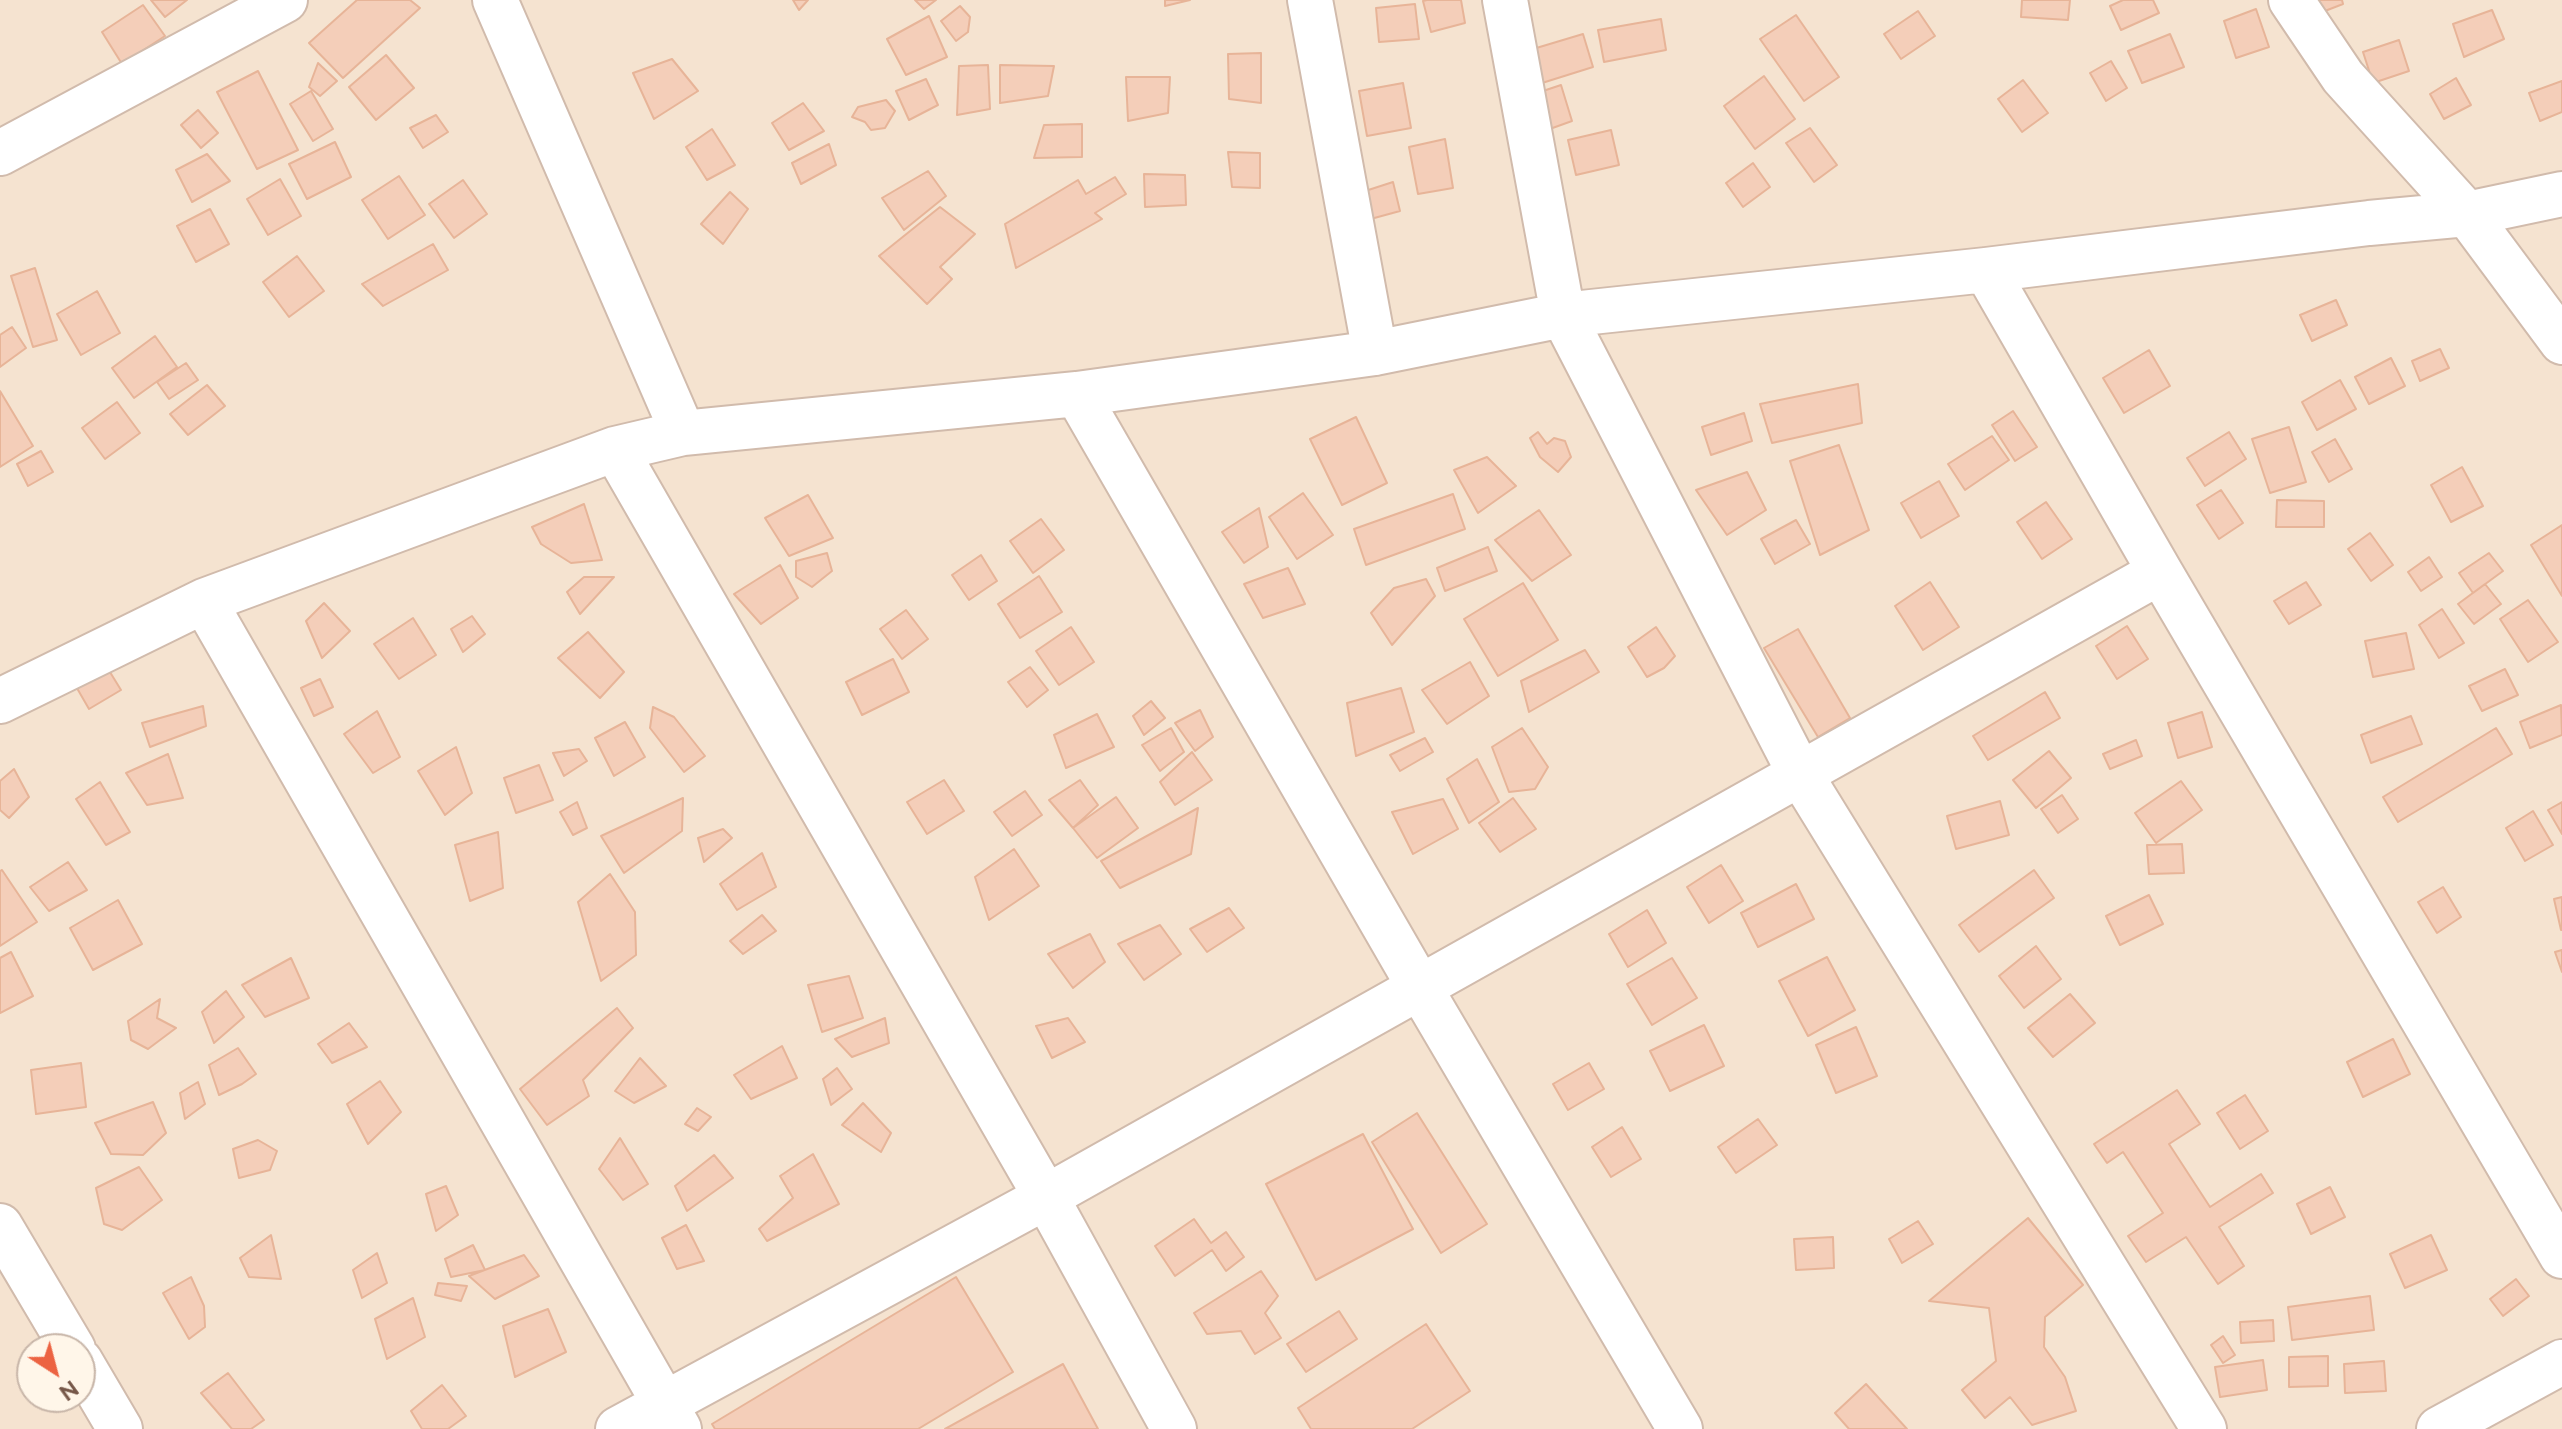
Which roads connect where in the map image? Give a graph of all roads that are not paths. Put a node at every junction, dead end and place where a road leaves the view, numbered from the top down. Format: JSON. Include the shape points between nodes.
{"nodes":[{"id":1,"x":285,"y":0,"type":"edge"},
{"id":2,"x":495,"y":0,"type":"edge"},
{"id":3,"x":1310,"y":0,"type":"edge"},
{"id":4,"x":1505,"y":0,"type":"edge"},
{"id":5,"x":2291,"y":0,"type":"edge"},
{"id":6,"x":0,"y":153,"type":"edge"},
{"id":7,"x":2562,"y":194,"type":"edge"},
{"id":8,"x":2467,"y":214,"type":"junction"},
{"id":9,"x":1986,"y":270,"type":"junction"},
{"id":10,"x":1563,"y":315,"type":"junction"},
{"id":11,"x":2561,"y":338,"type":"edge"},
{"id":12,"x":1375,"y":353,"type":"junction"},
{"id":13,"x":1077,"y":394,"type":"junction"},
{"id":14,"x":683,"y":433,"type":"junction"},
{"id":15,"x":615,"y":449,"type":"junction"},
{"id":16,"x":2160,"y":572,"type":"junction"},
{"id":17,"x":204,"y":601,"type":"junction"},
{"id":18,"x":0,"y":701,"type":"edge"},
{"id":19,"x":1800,"y":774,"type":"junction"},
{"id":20,"x":1420,"y":988,"type":"junction"},
{"id":21,"x":1046,"y":1197,"type":"junction"},
{"id":22,"x":0,"y":1226,"type":"edge"},
{"id":23,"x":2562,"y":1256,"type":"edge"},
{"id":24,"x":64,"y":1333,"type":"edge"},
{"id":25,"x":2562,"y":1362,"type":"edge"},
{"id":26,"x":96,"y":1388,"type":"edge"},
{"id":27,"x":671,"y":1416,"type":"edge"},
{"id":28,"x":120,"y":1429,"type":"edge"},
{"id":29,"x":618,"y":1429,"type":"edge"},
{"id":30,"x":1174,"y":1429,"type":"edge"},
{"id":31,"x":1680,"y":1429,"type":"edge"},
{"id":32,"x":2204,"y":1429,"type":"edge"},
{"id":33,"x":2439,"y":1429,"type":"edge"}],
"edges":[{"from":1,"to":6,"type":"street"},
{"from":2,"to":14,"type":"street"},
{"from":3,"to":12,"type":"street"},
{"from":4,"to":10,"type":"street"},
{"from":5,"to":8,"type":"street","via":[[2343,77]]},
{"from":7,"to":8,"type":"street"},
{"from":8,"to":9,"type":"street"},
{"from":8,"to":11,"type":"street"},
{"from":9,"to":10,"type":"street"},
{"from":9,"to":16,"type":"street"},
{"from":10,"to":12,"type":"street"},
{"from":10,"to":19,"type":"street"},
{"from":12,"to":13,"type":"street"},
{"from":13,"to":14,"type":"street"},
{"from":13,"to":20,"type":"street"},
{"from":14,"to":15,"type":"street"},
{"from":15,"to":17,"type":"street"},
{"from":15,"to":21,"type":"street"},
{"from":16,"to":19,"type":"street"},
{"from":16,"to":23,"type":"street"},
{"from":17,"to":18,"type":"street"},
{"from":17,"to":27,"type":"street"},
{"from":19,"to":20,"type":"street"},
{"from":19,"to":32,"type":"street"},
{"from":20,"to":21,"type":"street"},
{"from":20,"to":31,"type":"street"},
{"from":21,"to":27,"type":"street"},
{"from":21,"to":30,"type":"street"},
{"from":22,"to":24,"type":"street"},
{"from":25,"to":33,"type":"street"},
{"from":26,"to":28,"type":"street"},
{"from":27,"to":29,"type":"street"}]}
